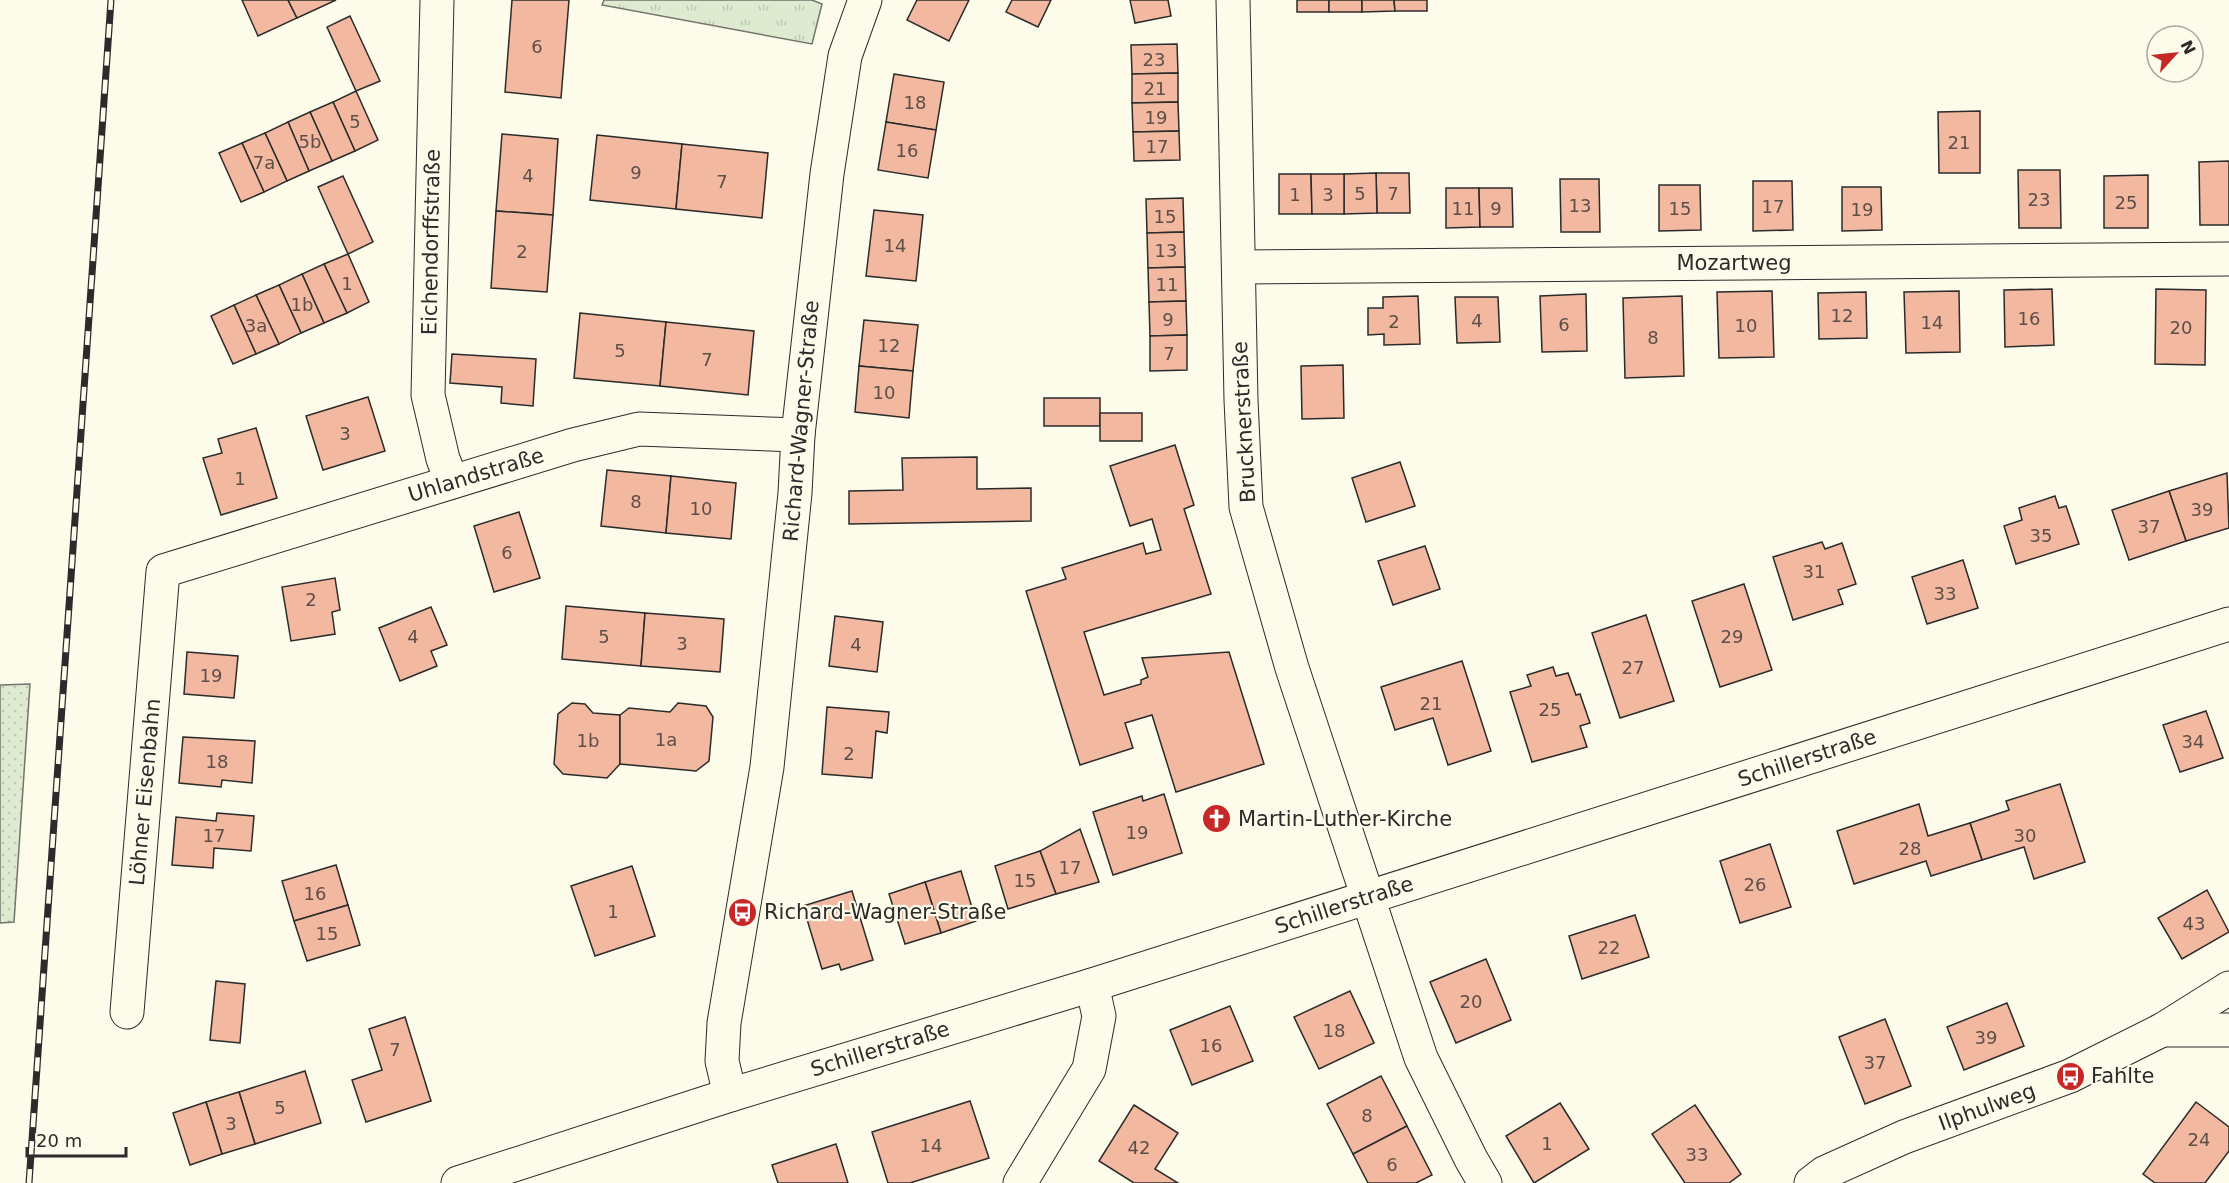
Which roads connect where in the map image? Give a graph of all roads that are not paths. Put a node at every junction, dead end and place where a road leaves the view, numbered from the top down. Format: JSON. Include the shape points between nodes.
{"nodes":[{"id":1,"x":437,"y":0,"type":"edge"},
{"id":2,"x":865,"y":0,"type":"edge"},
{"id":3,"x":1233,"y":0,"type":"edge"},
{"id":4,"x":2229,"y":259,"type":"edge"},
{"id":5,"x":1240,"y":267,"type":"junction"},
{"id":6,"x":798,"y":435,"type":"junction"},
{"id":7,"x":452,"y":482,"type":"junction"},
{"id":8,"x":163,"y":571,"type":"joint"},
{"id":9,"x":2229,"y":624,"type":"edge"},
{"id":10,"x":1367,"y":897,"type":"junction"},
{"id":11,"x":1092,"y":986,"type":"junction"},
{"id":12,"x":2229,"y":988,"type":"edge"},
{"id":13,"x":127,"y":1012,"type":"dead end"},
{"id":14,"x":2162,"y":1030,"type":"junction"},
{"id":15,"x":2229,"y":1030,"type":"edge"},
{"id":16,"x":730,"y":1095,"type":"junction"},
{"id":17,"x":458,"y":1183,"type":"edge"},
{"id":18,"x":1020,"y":1183,"type":"edge"},
{"id":19,"x":1485,"y":1183,"type":"edge"},
{"id":20,"x":1811,"y":1183,"type":"edge"}],
"edges":[{"from":1,"to":7,"type":"street","name":"Eichendorffstraße","via":[[428,394]]},
{"from":2,"to":6,"type":"street","name":"Richard-Wagner-Straße","via":[[845,56],[832,138]]},
{"from":3,"to":5,"type":"street","name":"Brucknerstraße"},
{"from":4,"to":5,"type":"street","name":"Mozartweg"},
{"from":5,"to":10,"type":"street","name":"Brucknerstraße","via":[[1240,400],[1246,507]]},
{"from":6,"to":7,"type":"street","name":"Uhlandstraße","via":[[639,429]]},
{"from":6,"to":16,"type":"street","name":"Richard-Wagner-Straße","via":[[767,767],[724,1023],[722,1061]]},
{"from":7,"to":8,"type":"street","name":"Uhlandstraße"},
{"from":8,"to":13,"type":"street","name":"Löhner Eisenbahn"},
{"from":9,"to":10,"type":"street","name":"Schillerstraße"},
{"from":10,"to":11,"type":"street","name":"Schillerstraße"},
{"from":10,"to":19,"type":"street","name":"Brucknerstraße","via":[[1421,1058]]},
{"from":11,"to":16,"type":"street","name":"Schillerstraße"},
{"from":11,"to":18,"type":"street","via":[[1099,1016],[1089,1070]]},
{"from":12,"to":14,"type":"street","name":"Ilphulweg"},
{"from":14,"to":15,"type":"street","name":"Ilphulweg"},
{"from":14,"to":20,"type":"street","name":"Ilphulweg","via":[[2070,1076],[1904,1137],[1824,1173]]},
{"from":16,"to":17,"type":"street","name":"Schillerstraße"}]}
